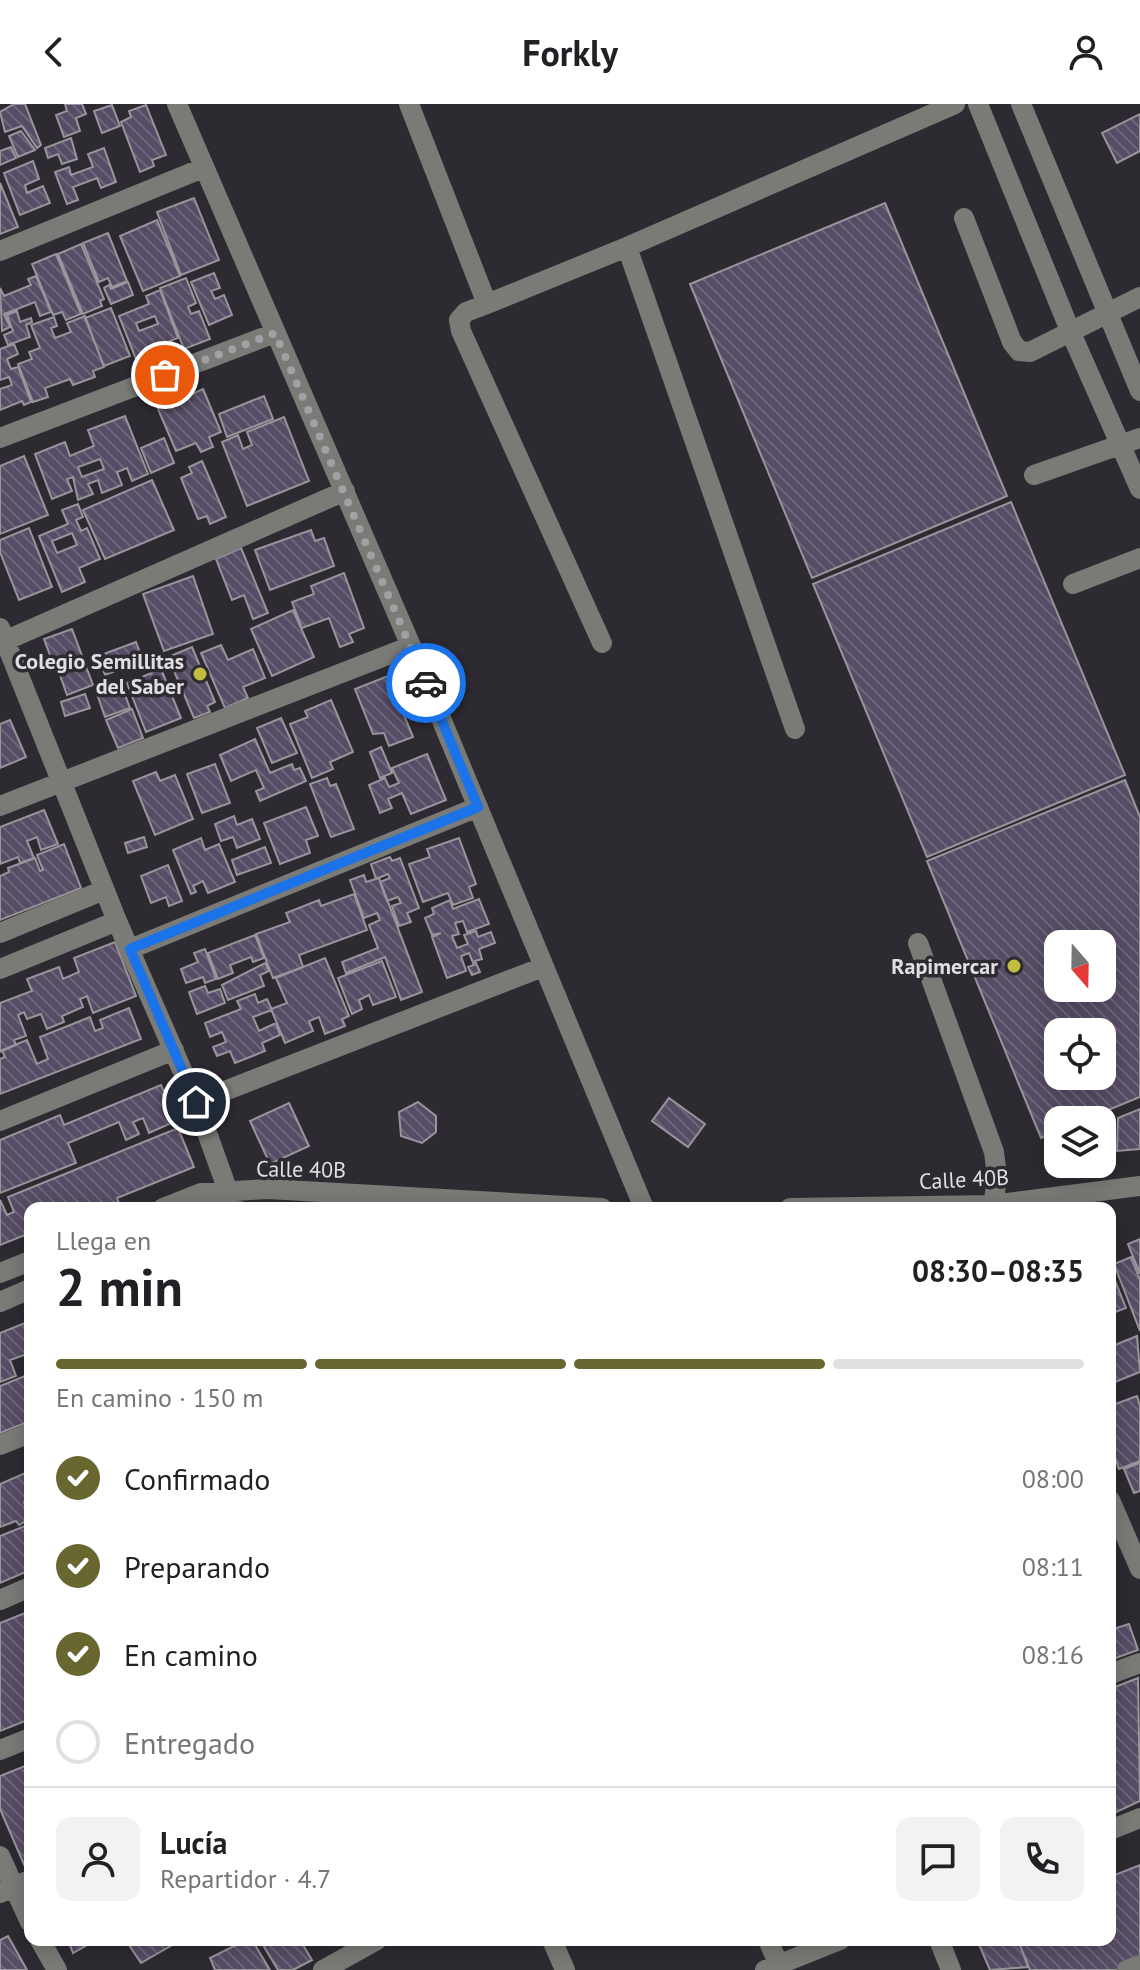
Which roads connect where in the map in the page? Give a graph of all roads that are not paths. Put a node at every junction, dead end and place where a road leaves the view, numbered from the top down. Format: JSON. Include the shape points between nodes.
{"nodes":[{"id":1,"x":177,"y":104,"type":"edge"},
{"id":2,"x":409,"y":104,"type":"edge"},
{"id":3,"x":955,"y":104,"type":"edge"},
{"id":4,"x":978,"y":104,"type":"edge"},
{"id":5,"x":1021,"y":104,"type":"edge"},
{"id":6,"x":203,"y":168,"type":"junction"},
{"id":7,"x":964,"y":218,"type":"dead end"},
{"id":8,"x":627,"y":247,"type":"junction"},
{"id":9,"x":0,"y":251,"type":"edge"},
{"id":10,"x":1138,"y":302,"type":"edge"},
{"id":11,"x":487,"y":304,"type":"junction"},
{"id":12,"x":1106,"y":313,"type":"junction"},
{"id":13,"x":275,"y":333,"type":"junction"},
{"id":14,"x":1071,"y":333,"type":"junction"},
{"id":15,"x":1140,"y":391,"type":"edge"},
{"id":16,"x":0,"y":438,"type":"edge"},
{"id":17,"x":1131,"y":442,"type":"edge"},
{"id":18,"x":1034,"y":475,"type":"dead end"},
{"id":19,"x":1140,"y":489,"type":"edge"},
{"id":20,"x":345,"y":491,"type":"junction"},
{"id":21,"x":1140,"y":558,"type":"edge"},
{"id":22,"x":1073,"y":584,"type":"dead end"},
{"id":23,"x":2,"y":637,"type":"edge"},
{"id":24,"x":602,"y":643,"type":"dead end"},
{"id":25,"x":411,"y":646,"type":"junction"},
{"id":26,"x":795,"y":729,"type":"dead end"},
{"id":27,"x":61,"y":782,"type":"junction"},
{"id":28,"x":0,"y":806,"type":"edge"},
{"id":29,"x":478,"y":807,"type":"junction"},
{"id":30,"x":104,"y":890,"type":"junction"},
{"id":31,"x":117,"y":921,"type":"junction"},
{"id":32,"x":0,"y":933,"type":"edge"},
{"id":33,"x":918,"y":943,"type":"dead end"},
{"id":34,"x":130,"y":949,"type":"junction"},
{"id":35,"x":543,"y":967,"type":"junction"},
{"id":36,"x":0,"y":969,"type":"edge"},
{"id":37,"x":174,"y":1050,"type":"junction"},
{"id":38,"x":196,"y":1102,"type":"junction"},
{"id":39,"x":0,"y":1121,"type":"edge"},
{"id":40,"x":1140,"y":1186,"type":"edge"},
{"id":41,"x":178,"y":1202,"type":"edge"},
{"id":42,"x":224,"y":1202,"type":"edge"},
{"id":43,"x":226,"y":1202,"type":"edge"},
{"id":44,"x":229,"y":1202,"type":"edge"},
{"id":45,"x":497,"y":1202,"type":"edge"},
{"id":46,"x":641,"y":1202,"type":"edge"},
{"id":47,"x":994,"y":1202,"type":"edge"},
{"id":48,"x":1022,"y":1202,"type":"edge"},
{"id":49,"x":24,"y":1263,"type":"edge"},
{"id":50,"x":0,"y":1273,"type":"edge"},
{"id":51,"x":24,"y":1292,"type":"edge"},
{"id":52,"x":0,"y":1302,"type":"edge"},
{"id":53,"x":24,"y":1435,"type":"edge"},
{"id":54,"x":0,"y":1445,"type":"edge"},
{"id":55,"x":1116,"y":1514,"type":"edge"},
{"id":56,"x":1140,"y":1569,"type":"edge"},
{"id":57,"x":24,"y":1590,"type":"edge"},
{"id":58,"x":0,"y":1600,"type":"edge"},
{"id":59,"x":1140,"y":1663,"type":"edge"},
{"id":60,"x":1116,"y":1672,"type":"edge"},
{"id":61,"x":24,"y":1740,"type":"edge"},
{"id":62,"x":0,"y":1750,"type":"edge"},
{"id":63,"x":1140,"y":1818,"type":"edge"},
{"id":64,"x":1116,"y":1828,"type":"edge"},
{"id":65,"x":0,"y":1856,"type":"edge"},
{"id":66,"x":15,"y":1887,"type":"edge"},
{"id":67,"x":24,"y":1908,"type":"edge"},
{"id":68,"x":43,"y":1946,"type":"edge"},
{"id":69,"x":366,"y":1946,"type":"edge"},
{"id":70,"x":555,"y":1946,"type":"edge"},
{"id":71,"x":770,"y":1946,"type":"edge"},
{"id":72,"x":826,"y":1946,"type":"edge"},
{"id":73,"x":941,"y":1946,"type":"edge"},
{"id":74,"x":1140,"y":1965,"type":"edge"},
{"id":75,"x":775,"y":1968,"type":"edge"},
{"id":76,"x":57,"y":1970,"type":"edge"},
{"id":77,"x":323,"y":1970,"type":"edge"},
{"id":78,"x":565,"y":1970,"type":"edge"},
{"id":79,"x":951,"y":1970,"type":"edge"},
{"id":80,"x":1127,"y":1970,"type":"edge"}],
"edges":[{"from":1,"to":6,"type":"street"},
{"from":2,"to":11,"type":"street"},
{"from":3,"to":8,"type":"street"},
{"from":4,"to":14,"type":"street"},
{"from":5,"to":12,"type":"street"},
{"from":6,"to":9,"type":"street"},
{"from":6,"to":13,"type":"street"},
{"from":7,"to":14,"type":"street","via":[[1019,351],[1030,352]]},
{"from":8,"to":11,"type":"street"},
{"from":8,"to":26,"type":"street"},
{"from":10,"to":12,"type":"street"},
{"from":11,"to":24,"type":"street","via":[[466,312],[459,320],[461,331]]},
{"from":12,"to":14,"type":"street"},
{"from":12,"to":15,"type":"street"},
{"from":13,"to":16,"type":"street"},
{"from":13,"to":20,"type":"street"},
{"from":14,"to":17,"type":"street"},
{"from":17,"to":18,"type":"street"},
{"from":17,"to":19,"type":"street"},
{"from":20,"to":23,"type":"street"},
{"from":20,"to":25,"type":"street"},
{"from":21,"to":22,"type":"street"},
{"from":23,"to":27,"type":"street","name":"Calle 40B"},
{"from":25,"to":27,"type":"street"},
{"from":25,"to":29,"type":"street"},
{"from":27,"to":28,"type":"street"},
{"from":27,"to":30,"type":"street","name":"Calle 40B"},
{"from":29,"to":34,"type":"street"},
{"from":29,"to":35,"type":"street"},
{"from":30,"to":31,"type":"street","name":"Calle 40B"},
{"from":30,"to":32,"type":"street"},
{"from":31,"to":34,"type":"street","name":"Calle 40B"},
{"from":31,"to":36,"type":"street"},
{"from":33,"to":47,"type":"street","via":[[994,1152]]},
{"from":34,"to":37,"type":"street","name":"Calle 40B"},
{"from":35,"to":38,"type":"street"},
{"from":35,"to":46,"type":"street"},
{"from":37,"to":38,"type":"street","name":"Calle 40B"},
{"from":37,"to":39,"type":"street"},
{"from":38,"to":43,"type":"street","name":"Calle 40B"},
{"from":40,"to":48,"type":"street","name":"Calle 40B"},
{"from":41,"to":42,"type":"street","via":[[201,1193]]},
{"from":44,"to":45,"type":"street","name":"Calle 40B","via":[[268,1189]]},
{"from":49,"to":50,"type":"street"},
{"from":51,"to":52,"type":"street"},
{"from":53,"to":54,"type":"street"},
{"from":55,"to":56,"type":"street"},
{"from":57,"to":58,"type":"street"},
{"from":59,"to":60,"type":"street"},
{"from":61,"to":62,"type":"street"},
{"from":63,"to":64,"type":"street"},
{"from":65,"to":66,"type":"street"},
{"from":66,"to":67,"type":"street"},
{"from":68,"to":76,"type":"street"},
{"from":69,"to":77,"type":"street"},
{"from":70,"to":78,"type":"street"},
{"from":71,"to":75,"type":"street"},
{"from":72,"to":75,"type":"street"},
{"from":73,"to":79,"type":"street"},
{"from":74,"to":80,"type":"street"}]}
